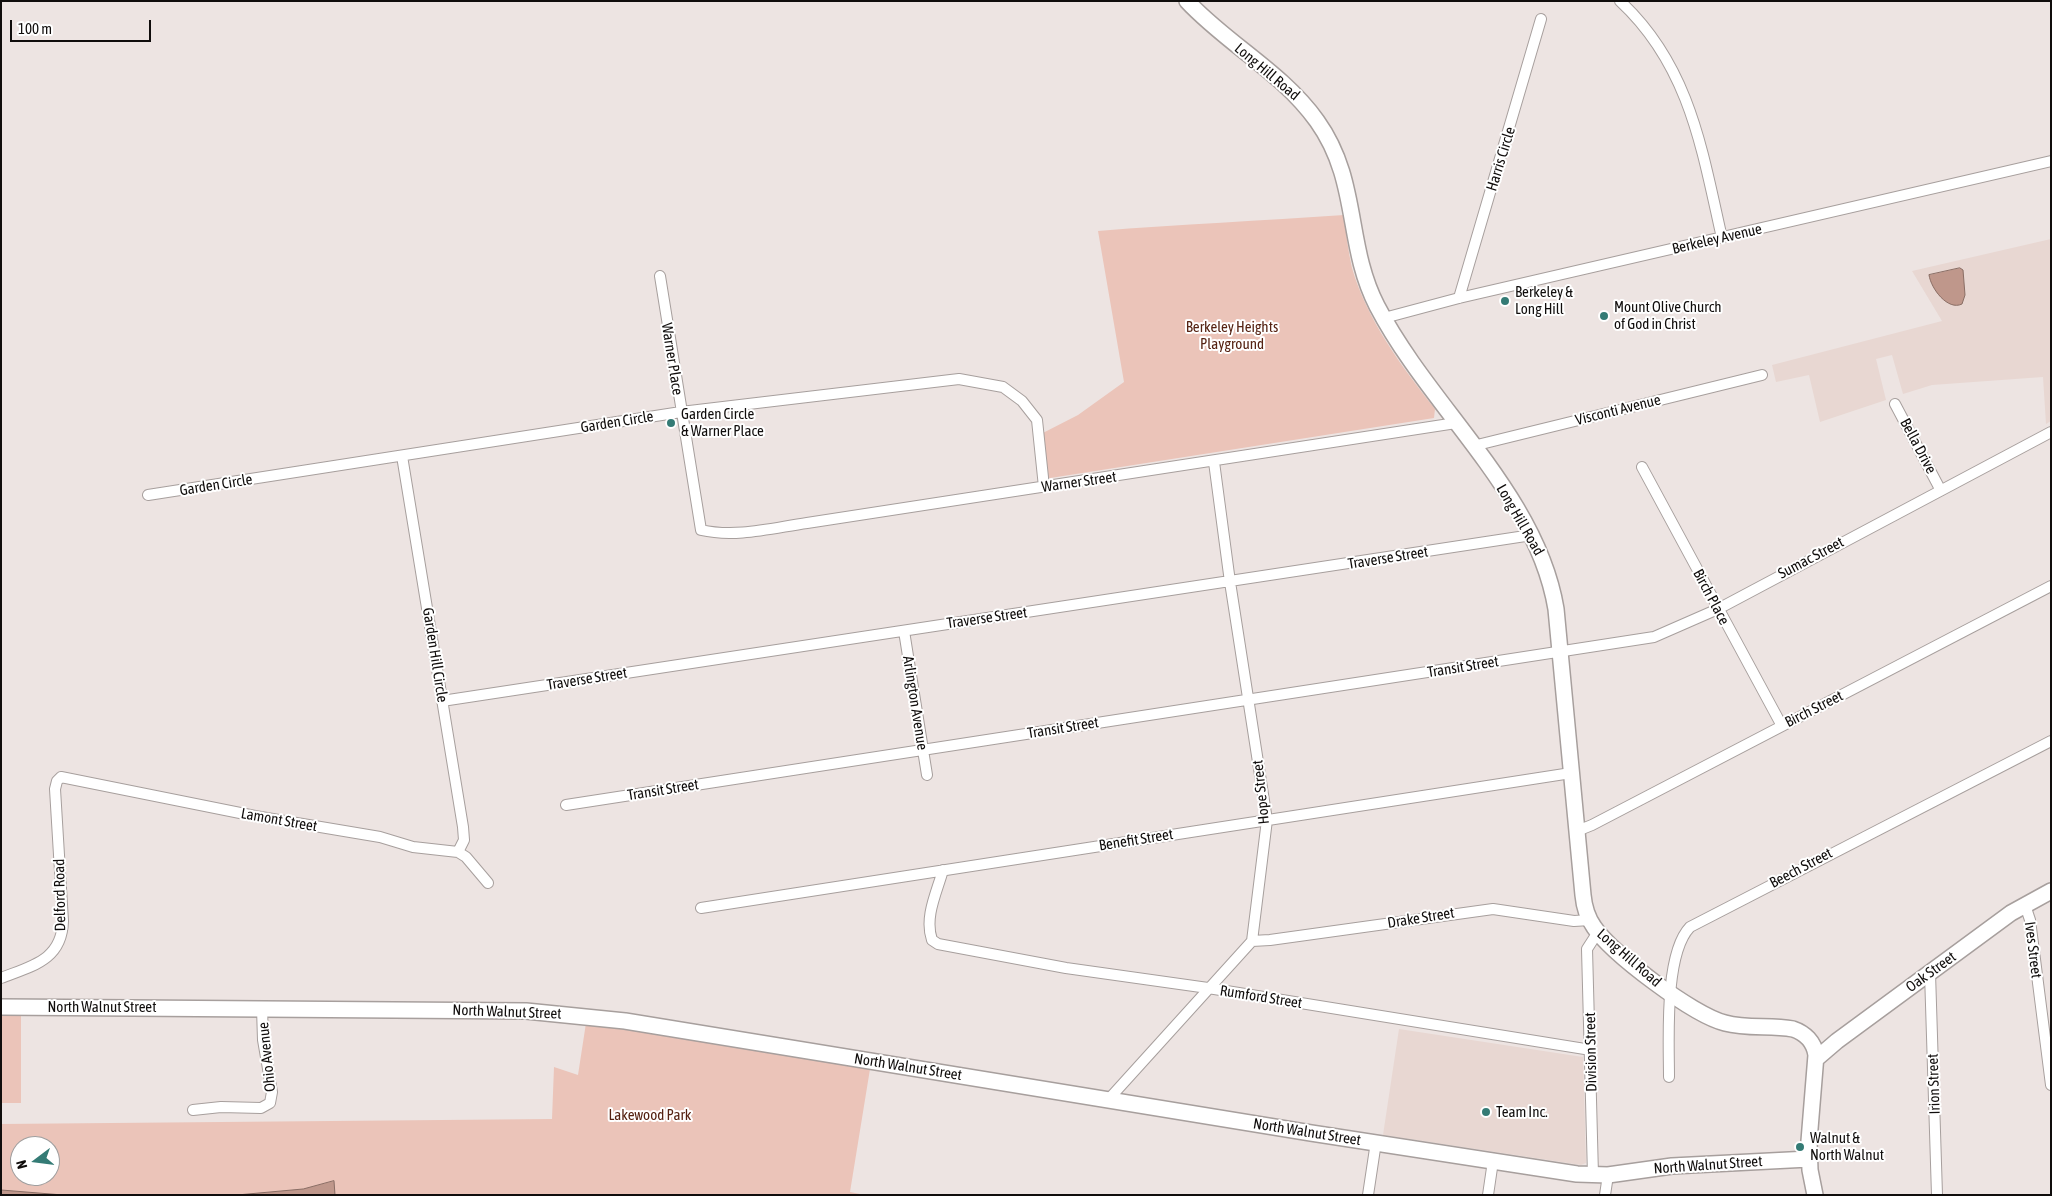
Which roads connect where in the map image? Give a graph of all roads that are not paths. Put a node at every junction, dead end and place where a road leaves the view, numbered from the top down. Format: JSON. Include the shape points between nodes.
{"nodes":[{"id":1,"x":1187,"y":1,"type":"edge"},
{"id":2,"x":1620,"y":1,"type":"edge"},
{"id":3,"x":1541,"y":19,"type":"dead end"},
{"id":4,"x":2051,"y":161,"type":"edge"},
{"id":5,"x":1722,"y":238,"type":"junction"},
{"id":6,"x":660,"y":276,"type":"dead end"},
{"id":7,"x":1458,"y":298,"type":"junction"},
{"id":8,"x":1384,"y":318,"type":"junction"},
{"id":9,"x":1762,"y":375,"type":"dead end"},
{"id":10,"x":1895,"y":404,"type":"dead end"},
{"id":11,"x":681,"y":412,"type":"junction"},
{"id":12,"x":1456,"y":423,"type":"junction"},
{"id":13,"x":2051,"y":432,"type":"edge"},
{"id":14,"x":1473,"y":446,"type":"junction"},
{"id":15,"x":402,"y":456,"type":"junction"},
{"id":16,"x":1214,"y":462,"type":"junction"},
{"id":17,"x":1642,"y":467,"type":"dead end"},
{"id":18,"x":1044,"y":487,"type":"junction"},
{"id":19,"x":1940,"y":489,"type":"junction"},
{"id":20,"x":148,"y":496,"type":"dead end"},
{"id":21,"x":702,"y":530,"type":"joint"},
{"id":22,"x":1532,"y":535,"type":"junction"},
{"id":23,"x":1230,"y":582,"type":"junction"},
{"id":24,"x":2051,"y":586,"type":"edge"},
{"id":25,"x":1718,"y":609,"type":"junction"},
{"id":26,"x":904,"y":631,"type":"junction"},
{"id":27,"x":1560,"y":652,"type":"junction"},
{"id":28,"x":1249,"y":700,"type":"junction"},
{"id":29,"x":442,"y":701,"type":"junction"},
{"id":30,"x":1782,"y":726,"type":"junction"},
{"id":31,"x":2051,"y":741,"type":"edge"},
{"id":32,"x":923,"y":750,"type":"junction"},
{"id":33,"x":1571,"y":773,"type":"junction"},
{"id":34,"x":927,"y":775,"type":"dead end"},
{"id":35,"x":58,"y":779,"type":"joint"},
{"id":36,"x":566,"y":805,"type":"dead end"},
{"id":37,"x":1267,"y":820,"type":"junction"},
{"id":38,"x":1577,"y":831,"type":"junction"},
{"id":39,"x":458,"y":852,"type":"junction"},
{"id":40,"x":943,"y":870,"type":"junction"},
{"id":41,"x":488,"y":883,"type":"dead end"},
{"id":42,"x":2051,"y":891,"type":"edge"},
{"id":43,"x":2025,"y":905,"type":"junction"},
{"id":44,"x":701,"y":908,"type":"dead end"},
{"id":45,"x":1594,"y":926,"type":"junction"},
{"id":46,"x":1252,"y":941,"type":"junction"},
{"id":47,"x":1930,"y":973,"type":"junction"},
{"id":48,"x":1,"y":978,"type":"edge"},
{"id":49,"x":1208,"y":988,"type":"junction"},
{"id":50,"x":1670,"y":993,"type":"junction"},
{"id":51,"x":1,"y":1007,"type":"edge"},
{"id":52,"x":262,"y":1008,"type":"junction"},
{"id":53,"x":1591,"y":1050,"type":"junction"},
{"id":54,"x":1816,"y":1059,"type":"junction"},
{"id":55,"x":1669,"y":1077,"type":"dead end"},
{"id":56,"x":2051,"y":1085,"type":"edge"},
{"id":57,"x":1108,"y":1100,"type":"junction"},
{"id":58,"x":193,"y":1110,"type":"dead end"},
{"id":59,"x":1376,"y":1142,"type":"junction"},
{"id":60,"x":1809,"y":1159,"type":"junction"},
{"id":61,"x":1493,"y":1161,"type":"junction"},
{"id":62,"x":1601,"y":1175,"type":"junction"},
{"id":63,"x":1368,"y":1195,"type":"edge"},
{"id":64,"x":1488,"y":1195,"type":"edge"},
{"id":65,"x":1605,"y":1195,"type":"edge"},
{"id":66,"x":1815,"y":1195,"type":"edge"},
{"id":67,"x":1937,"y":1195,"type":"edge"}],
"edges":[{"from":1,"to":8,"type":"street","name":"Long Hill Road","via":[[1213,27],[1292,91],[1325,134],[1345,179],[1364,274]]},
{"from":2,"to":5,"type":"street","via":[[1654,40],[1682,89],[1695,120]]},
{"from":3,"to":7,"type":"street","name":"Harris Circle"},
{"from":4,"to":5,"type":"street","name":"Berkeley Avenue"},
{"from":5,"to":7,"type":"street","name":"Berkeley Avenue"},
{"from":6,"to":11,"type":"street","name":"Warner Place"},
{"from":7,"to":8,"type":"street","name":"Berkeley Avenue"},
{"from":8,"to":12,"type":"street","name":"Long Hill Road","via":[[1409,361]]},
{"from":9,"to":14,"type":"street","name":"Visconti Avenue"},
{"from":10,"to":19,"type":"street","name":"Bella Drive"},
{"from":11,"to":15,"type":"street","name":"Garden Circle"},
{"from":11,"to":18,"type":"street","name":"Garden Circle","via":[[952,380],[1003,387],[1022,401],[1037,420]]},
{"from":11,"to":21,"type":"street","name":"Warner Place"},
{"from":12,"to":14,"type":"street","name":"Long Hill Road"},
{"from":12,"to":16,"type":"street","name":"Warner Street"},
{"from":13,"to":19,"type":"street","name":"Sumac Street"},
{"from":14,"to":22,"type":"street","name":"Long Hill Road"},
{"from":15,"to":20,"type":"street","name":"Garden Circle"},
{"from":15,"to":29,"type":"street","name":"Garden Hill Circle"},
{"from":16,"to":18,"type":"street","name":"Warner Street"},
{"from":16,"to":23,"type":"street","name":"Hope Street"},
{"from":17,"to":25,"type":"street","name":"Birch Place"},
{"from":18,"to":21,"type":"street","name":"Warner Street","via":[[751,531],[716,534]]},
{"from":19,"to":25,"type":"street","name":"Sumac Street"},
{"from":22,"to":23,"type":"street","name":"Traverse Street"},
{"from":22,"to":27,"type":"street","name":"Long Hill Road","via":[[1550,580]]},
{"from":23,"to":26,"type":"street","name":"Traverse Street"},
{"from":23,"to":28,"type":"street","name":"Hope Street"},
{"from":24,"to":30,"type":"street","name":"Birch Street"},
{"from":25,"to":27,"type":"street","name":"Sumac Street","via":[[1654,638]]},
{"from":25,"to":30,"type":"street","name":"Birch Place"},
{"from":26,"to":29,"type":"street","name":"Traverse Street"},
{"from":26,"to":32,"type":"street","name":"Arlington Avenue"},
{"from":27,"to":28,"type":"street","name":"Transit Street"},
{"from":27,"to":33,"type":"street","name":"Long Hill Road"},
{"from":28,"to":32,"type":"street","name":"Transit Street"},
{"from":28,"to":37,"type":"street","name":"Hope Street"},
{"from":29,"to":39,"type":"street","name":"Garden Hill Circle","via":[[464,832]]},
{"from":30,"to":38,"type":"street","name":"Birch Street"},
{"from":31,"to":50,"type":"street","name":"Beech Street","via":[[1695,924],[1682,940]]},
{"from":32,"to":34,"type":"street","name":"Arlington Avenue"},
{"from":32,"to":36,"type":"street","name":"Transit Street"},
{"from":33,"to":37,"type":"street","name":"Benefit Street"},
{"from":33,"to":38,"type":"street","name":"Long Hill Road"},
{"from":35,"to":39,"type":"street","name":"Lamont Street","via":[[68,777],[255,816],[380,837],[413,848]]},
{"from":35,"to":48,"type":"street","name":"Delford Road","via":[[55,790],[62,936],[48,957]]},
{"from":37,"to":40,"type":"street","name":"Benefit Street"},
{"from":37,"to":46,"type":"street","name":"Hope Street"},
{"from":38,"to":45,"type":"street","name":"Long Hill Road","via":[[1584,901]]},
{"from":39,"to":41,"type":"street"},
{"from":40,"to":44,"type":"street","name":"Benefit Street"},
{"from":40,"to":49,"type":"street","name":"Rumford Street","via":[[928,920],[932,940],[938,944],[1066,968]]},
{"from":42,"to":43,"type":"street","name":"Oak Street"},
{"from":43,"to":47,"type":"street","name":"Oak Street"},
{"from":43,"to":56,"type":"street","name":"Ives Street","via":[[2030,920]]},
{"from":45,"to":46,"type":"street","name":"Drake Street","via":[[1493,909]]},
{"from":45,"to":50,"type":"street","name":"Long Hill Road"},
{"from":45,"to":53,"type":"street","name":"Division Street","via":[[1587,949]]},
{"from":46,"to":49,"type":"street"},
{"from":47,"to":54,"type":"street","name":"Oak Street"},
{"from":47,"to":67,"type":"street","name":"Irion Street"},
{"from":49,"to":53,"type":"street","name":"Rumford Street"},
{"from":49,"to":57,"type":"street"},
{"from":50,"to":54,"type":"street","name":"Long Hill Road","via":[[1697,1012],[1719,1022],[1798,1030],[1814,1045]]},
{"from":50,"to":55,"type":"street","name":"Beech Street"},
{"from":51,"to":52,"type":"street","name":"North Walnut Street"},
{"from":52,"to":57,"type":"street","name":"North Walnut Street","via":[[568,1013]]},
{"from":52,"to":58,"type":"street","name":"Ohio Avenue","via":[[263,1040],[272,1092],[268,1105]]},
{"from":53,"to":62,"type":"street","name":"Division Street"},
{"from":54,"to":60,"type":"street"},
{"from":57,"to":59,"type":"street","name":"North Walnut Street"},
{"from":59,"to":61,"type":"street","name":"North Walnut Street"},
{"from":59,"to":63,"type":"street"},
{"from":60,"to":62,"type":"street","name":"North Walnut Street","via":[[1672,1166]]},
{"from":60,"to":66,"type":"street"},
{"from":61,"to":62,"type":"street","name":"North Walnut Street"},
{"from":61,"to":64,"type":"street"},
{"from":62,"to":65,"type":"street","name":"Division Street"}]}
